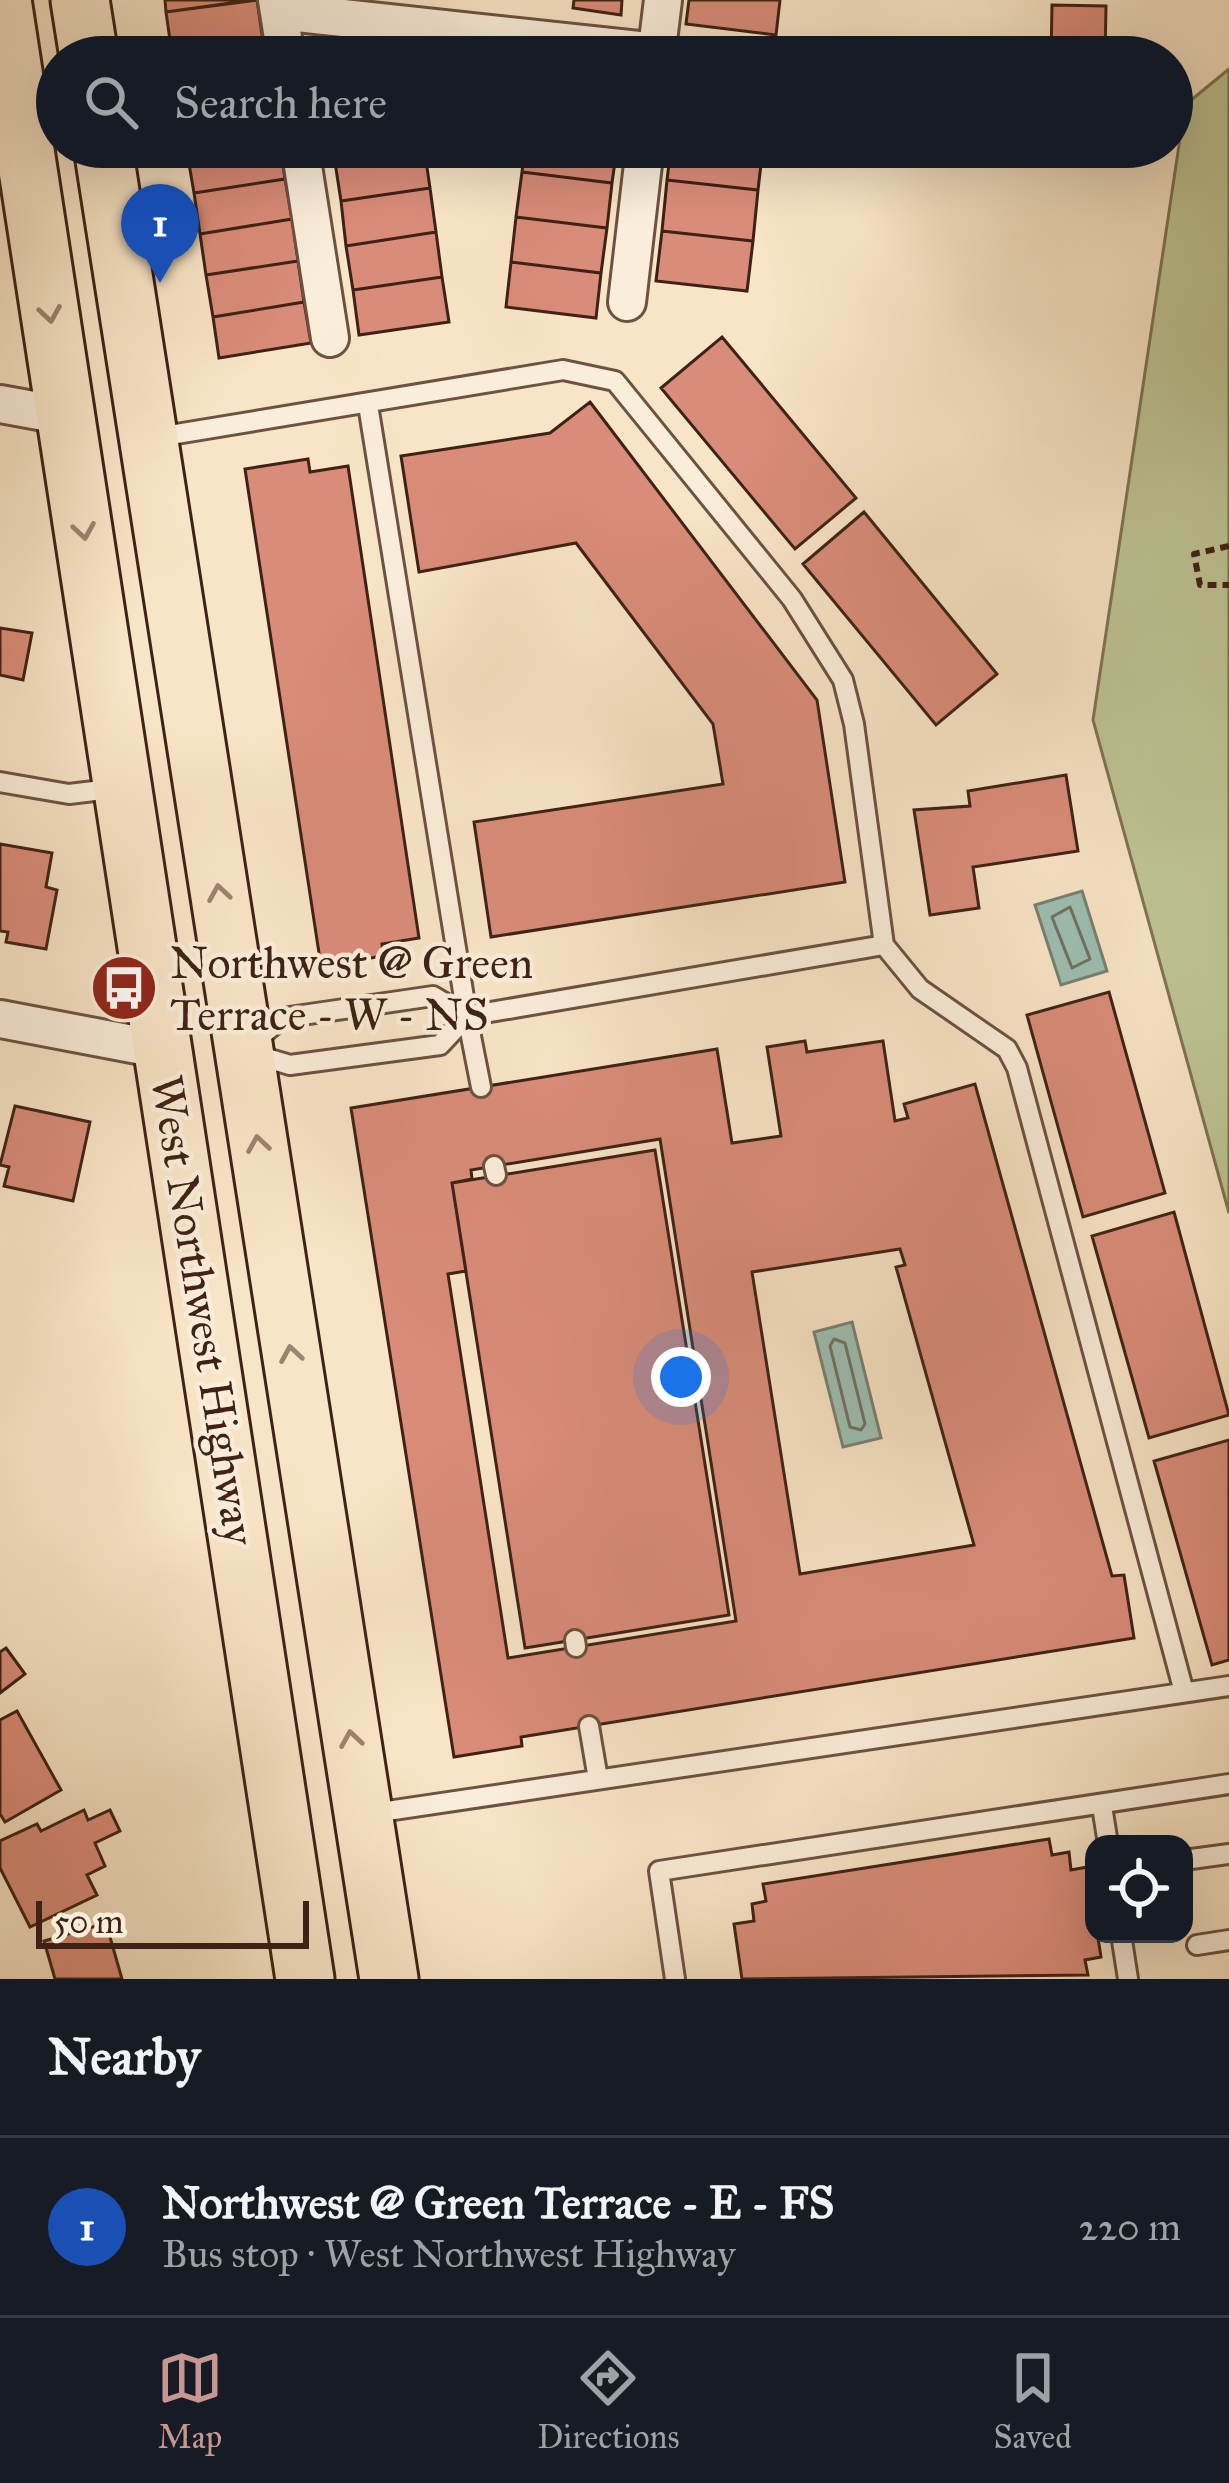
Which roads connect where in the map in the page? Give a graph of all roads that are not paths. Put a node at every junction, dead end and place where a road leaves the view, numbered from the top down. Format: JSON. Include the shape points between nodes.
{"nodes":[{"id":1,"x":2,"y":0,"type":"edge"},
{"id":2,"x":80,"y":0,"type":"edge"},
{"id":3,"x":663,"y":0,"type":"edge"},
{"id":4,"x":278,"y":6,"type":"edge"},
{"id":5,"x":86,"y":36,"type":"edge"},
{"id":6,"x":283,"y":36,"type":"edge"},
{"id":7,"x":510,"y":36,"type":"edge"},
{"id":8,"x":659,"y":36,"type":"edge"},
{"id":9,"x":106,"y":168,"type":"edge"},
{"id":10,"x":303,"y":168,"type":"edge"},
{"id":11,"x":643,"y":168,"type":"edge"},
{"id":12,"x":627,"y":302,"type":"dead end"},
{"id":13,"x":330,"y":338,"type":"dead end"},
{"id":14,"x":0,"y":404,"type":"edge"},
{"id":15,"x":368,"y":405,"type":"junction"},
{"id":16,"x":66,"y":416,"type":"junction"},
{"id":17,"x":146,"y":422,"type":"junction"},
{"id":18,"x":0,"y":782,"type":"edge"},
{"id":19,"x":124,"y":788,"type":"junction"},
{"id":20,"x":884,"y":945,"type":"junction"},
{"id":21,"x":467,"y":1016,"type":"junction"},
{"id":22,"x":0,"y":1019,"type":"edge"},
{"id":23,"x":164,"y":1050,"type":"junction"},
{"id":24,"x":243,"y":1051,"type":"junction"},
{"id":25,"x":481,"y":1087,"type":"dead end"},
{"id":26,"x":1229,"y":1685,"type":"edge"},
{"id":27,"x":1184,"y":1692,"type":"junction"},
{"id":28,"x":589,"y":1726,"type":"dead end"},
{"id":29,"x":598,"y":1779,"type":"junction"},
{"id":30,"x":1229,"y":1784,"type":"edge"},
{"id":31,"x":1102,"y":1806,"type":"junction"},
{"id":32,"x":363,"y":1815,"type":"junction"},
{"id":33,"x":282,"y":1823,"type":"junction"},
{"id":34,"x":1107,"y":1835,"type":"edge"},
{"id":35,"x":1229,"y":1854,"type":"edge"},
{"id":36,"x":1193,"y":1859,"type":"edge"},
{"id":37,"x":1229,"y":1940,"type":"edge"},
{"id":38,"x":1122,"y":1943,"type":"edge"},
{"id":39,"x":1197,"y":1945,"type":"dead end"},
{"id":40,"x":305,"y":1979,"type":"edge"},
{"id":41,"x":389,"y":1979,"type":"edge"},
{"id":42,"x":675,"y":1979,"type":"edge"},
{"id":43,"x":1128,"y":1979,"type":"edge"}],
"edges":[{"from":1,"to":16,"type":"main road","name":"West Northwest Highway","one_way":true},
{"from":2,"to":5,"type":"main road"},
{"from":3,"to":8,"type":"street"},
{"from":4,"to":6,"type":"street"},
{"from":4,"to":7,"type":"street"},
{"from":9,"to":17,"type":"main road","name":"West Northwest Highway"},
{"from":10,"to":13,"type":"street"},
{"from":11,"to":12,"type":"street"},
{"from":14,"to":16,"type":"street"},
{"from":15,"to":17,"type":"lane"},
{"from":15,"to":20,"type":"lane","via":[[562,370],[615,381],[792,598],[843,680]]},
{"from":15,"to":21,"type":"lane"},
{"from":16,"to":17,"type":"main road"},
{"from":16,"to":19,"type":"main road","name":"West Northwest Highway","one_way":true},
{"from":24,"to":17,"type":"main road","name":"West Northwest Highway","one_way":true},
{"from":18,"to":19,"type":"lane","via":[[69,794]]},
{"from":19,"to":23,"type":"main road","name":"West Northwest Highway"},
{"from":20,"to":21,"type":"lane"},
{"from":20,"to":27,"type":"lane","via":[[920,989],[1007,1049],[1017,1068]]},
{"from":21,"to":24,"type":"lane","via":[[440,1045],[290,1065]]},
{"from":21,"to":24,"type":"lane","via":[[434,996],[282,1018]]},
{"from":21,"to":25,"type":"lane"},
{"from":22,"to":23,"type":"street"},
{"from":23,"to":24,"type":"main road"},
{"from":23,"to":33,"type":"main road","name":"West Northwest Highway"},
{"from":32,"to":24,"type":"main road","name":"West Northwest Highway","one_way":true},
{"from":26,"to":27,"type":"lane"},
{"from":27,"to":29,"type":"lane"},
{"from":28,"to":29,"type":"lane"},
{"from":29,"to":32,"type":"lane"},
{"from":30,"to":31,"type":"lane"},
{"from":31,"to":34,"type":"lane"},
{"from":31,"to":42,"type":"lane","via":[[659,1871]]},
{"from":32,"to":33,"type":"main road"},
{"from":32,"to":41,"type":"main road","name":"West Northwest Highway"},
{"from":33,"to":40,"type":"main road","name":"West Northwest Highway"},
{"from":35,"to":36,"type":"lane"},
{"from":37,"to":39,"type":"lane"},
{"from":38,"to":43,"type":"lane"}]}
